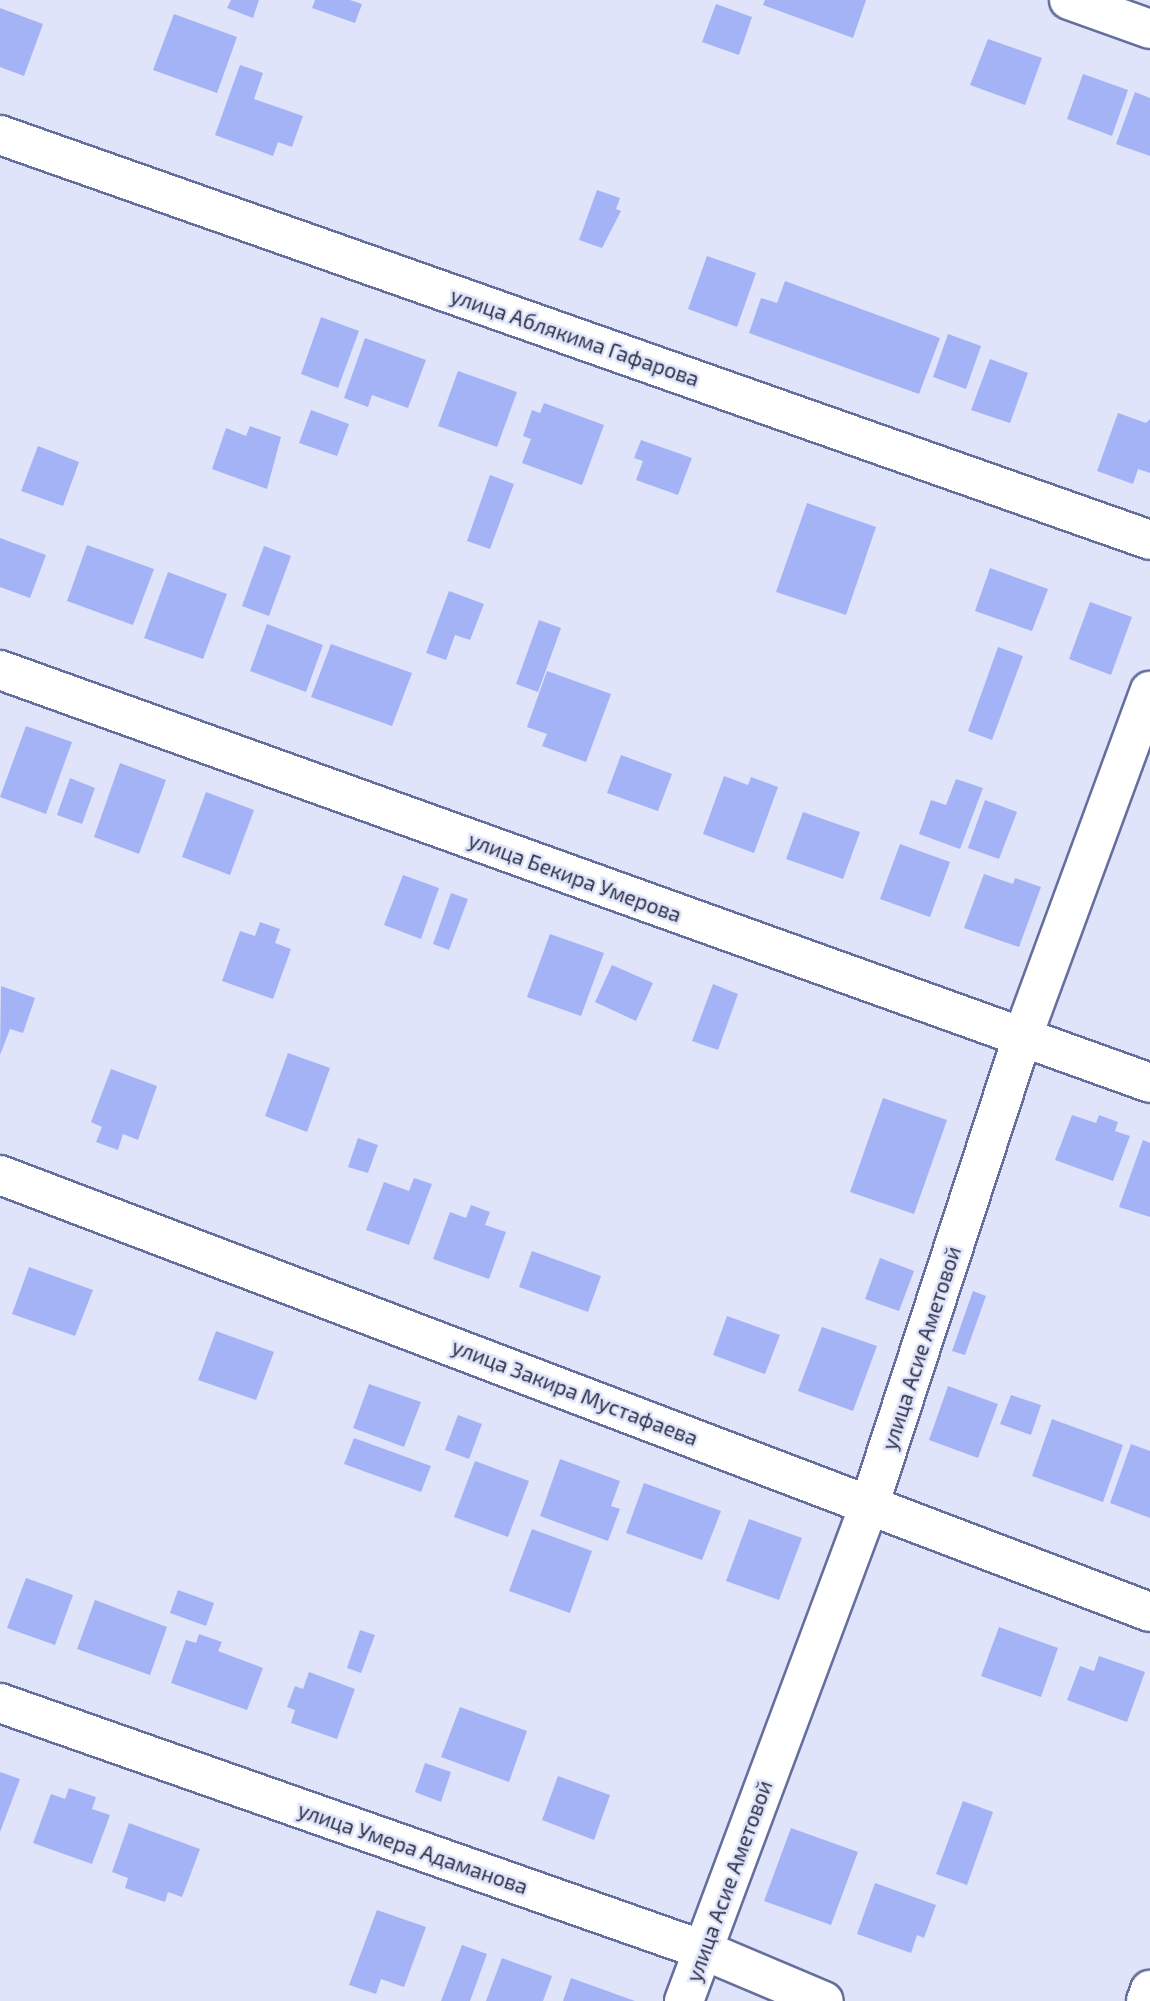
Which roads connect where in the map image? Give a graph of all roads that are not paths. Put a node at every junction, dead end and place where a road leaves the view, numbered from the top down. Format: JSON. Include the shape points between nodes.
{"nodes":[{"id":1,"x":1069,"y":0,"type":"edge"},
{"id":2,"x":1150,"y":29,"type":"edge"},
{"id":3,"x":0,"y":135,"type":"edge"},
{"id":4,"x":1150,"y":540,"type":"edge"},
{"id":5,"x":0,"y":670,"type":"edge"},
{"id":6,"x":1150,"y":691,"type":"edge"},
{"id":7,"x":1022,"y":1038,"type":"junction"},
{"id":8,"x":1150,"y":1083,"type":"edge"},
{"id":9,"x":0,"y":1175,"type":"edge"},
{"id":10,"x":870,"y":1503,"type":"junction"},
{"id":11,"x":1150,"y":1612,"type":"edge"},
{"id":12,"x":0,"y":1703,"type":"edge"},
{"id":13,"x":703,"y":1950,"type":"junction"},
{"id":14,"x":1150,"y":1990,"type":"edge"},
{"id":15,"x":684,"y":2001,"type":"edge"},
{"id":16,"x":824,"y":2001,"type":"edge"},
{"id":17,"x":1146,"y":2001,"type":"edge"}],
"edges":[{"from":1,"to":2,"type":"street"},
{"from":3,"to":4,"type":"street","name":"улица Аблякима Гафарова"},
{"from":5,"to":7,"type":"street","name":"улица Бекира Умерова"},
{"from":6,"to":7,"type":"street","name":"улица Асие Аметовой"},
{"from":7,"to":8,"type":"street","name":"улица Бекира Умерова"},
{"from":7,"to":10,"type":"street","name":"улица Асие Аметовой"},
{"from":9,"to":10,"type":"street","name":"улица Закира Мустафаева"},
{"from":10,"to":11,"type":"street","name":"улица Закира Мустафаева"},
{"from":10,"to":13,"type":"street","name":"улица Асие Аметовой"},
{"from":12,"to":13,"type":"street","name":"улица Умера Адаманова"},
{"from":13,"to":15,"type":"street","name":"улица Асие Аметовой"},
{"from":13,"to":16,"type":"street","name":"улица Умера Адаманова"},
{"from":14,"to":17,"type":"street"}]}
